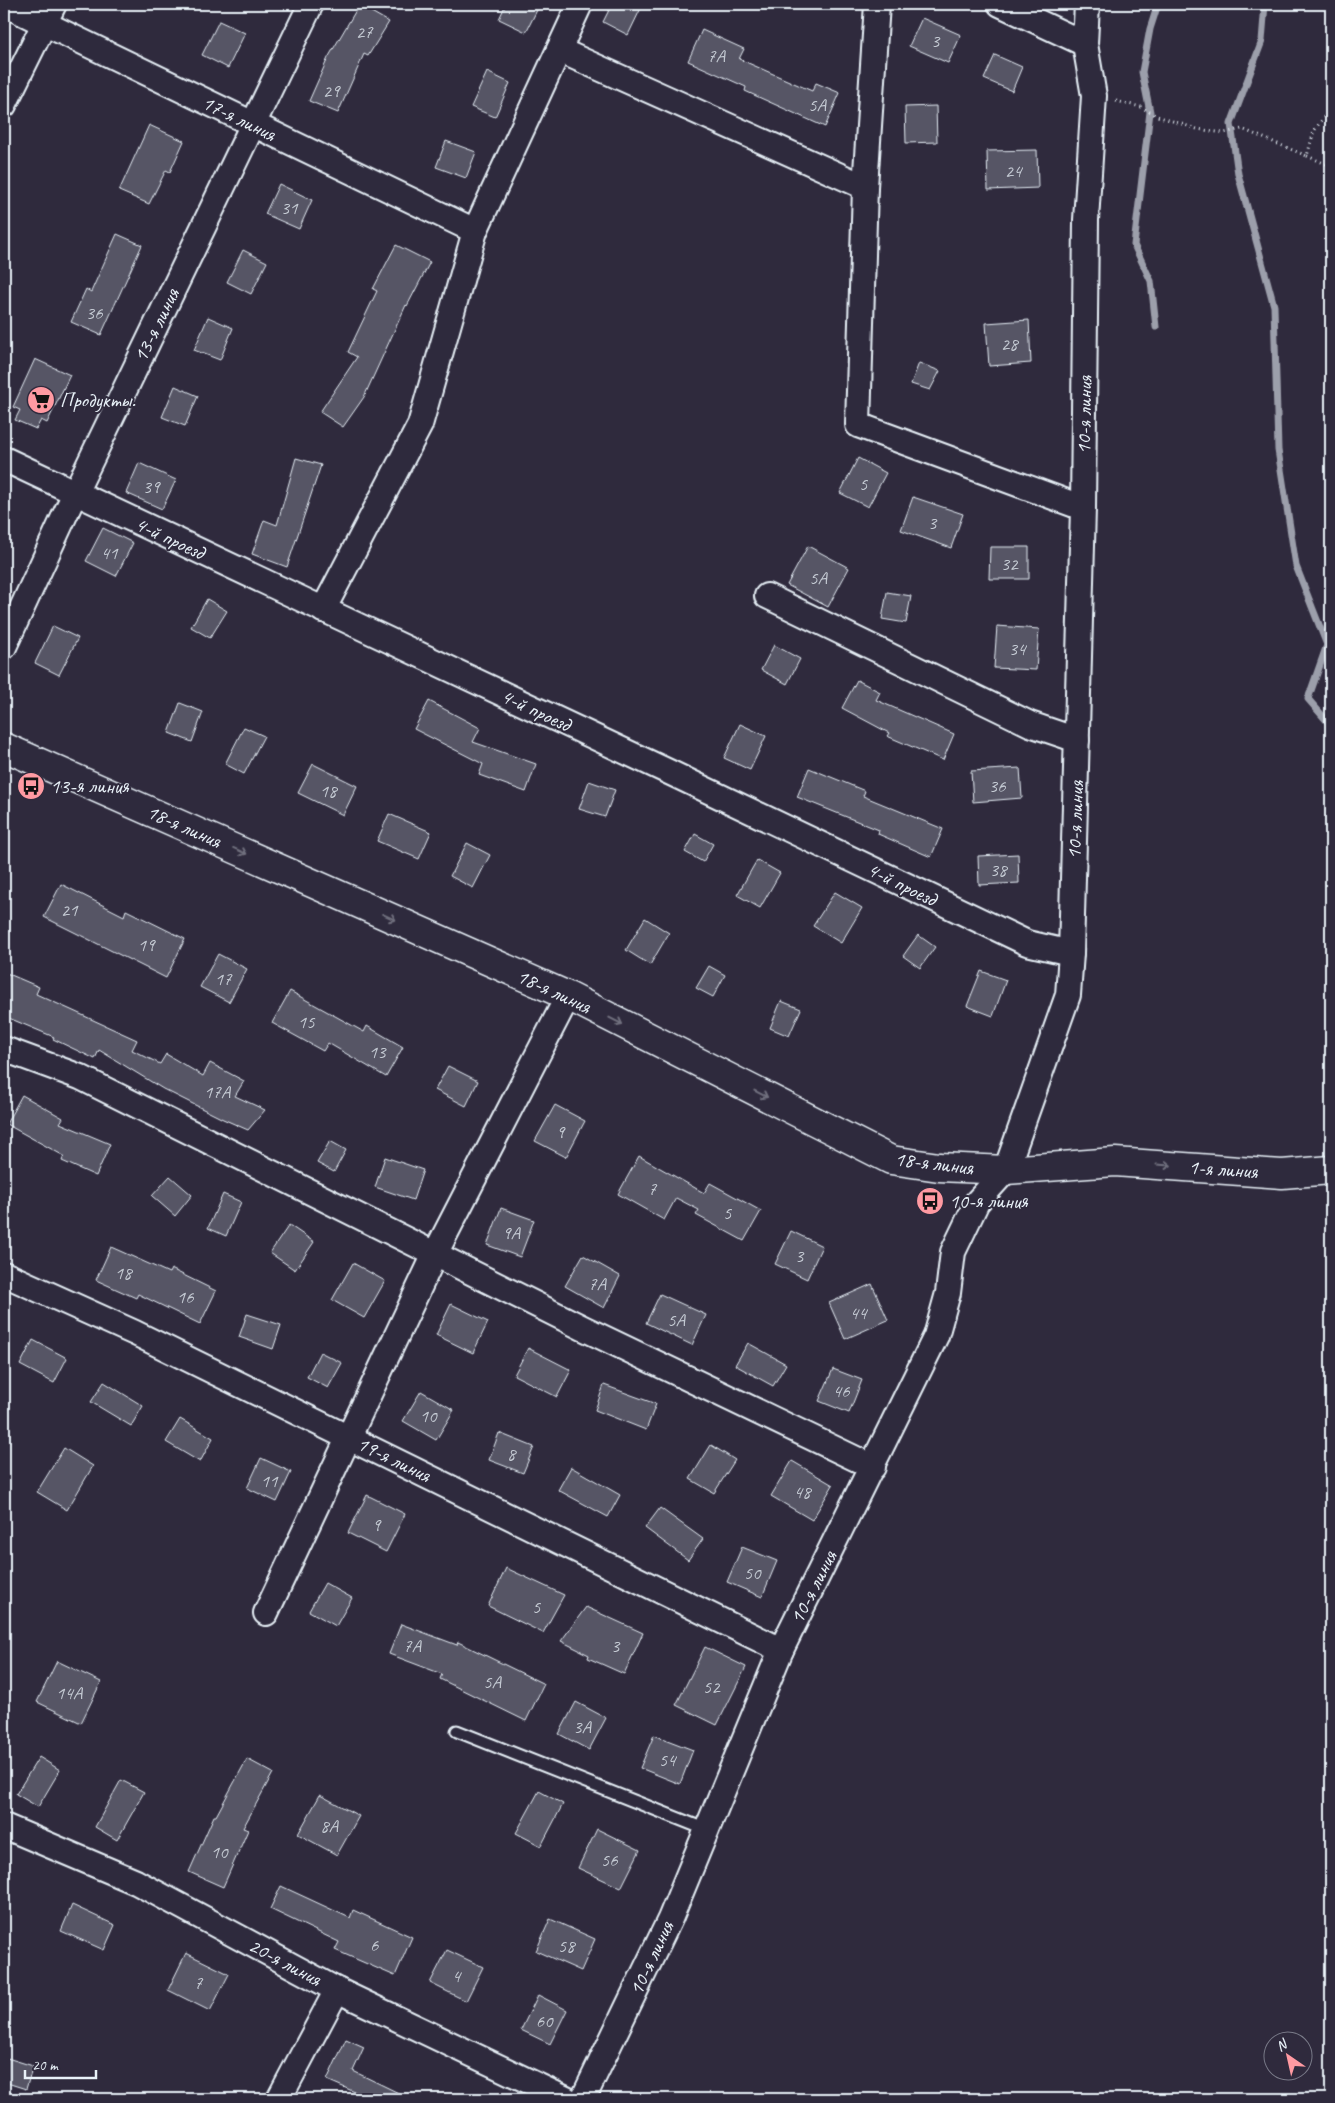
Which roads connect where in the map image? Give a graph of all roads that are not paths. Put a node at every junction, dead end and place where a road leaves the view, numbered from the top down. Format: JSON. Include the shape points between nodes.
{"nodes":[{"id":1,"x":4,"y":4,"type":"edge"},
{"id":2,"x":311,"y":4,"type":"edge"},
{"id":3,"x":580,"y":4,"type":"edge"},
{"id":4,"x":877,"y":4,"type":"edge"},
{"id":5,"x":1000,"y":4,"type":"edge"},
{"id":6,"x":1087,"y":4,"type":"edge"},
{"id":7,"x":49,"y":14,"type":"edge"},
{"id":8,"x":1085,"y":44,"type":"junction"},
{"id":9,"x":559,"y":50,"type":"junction"},
{"id":10,"x":4,"y":105,"type":"edge"},
{"id":11,"x":253,"y":125,"type":"junction"},
{"id":12,"x":865,"y":187,"type":"junction"},
{"id":13,"x":475,"y":231,"type":"junction"},
{"id":14,"x":4,"y":459,"type":"edge"},
{"id":15,"x":75,"y":493,"type":"junction"},
{"id":16,"x":1083,"y":508,"type":"junction"},
{"id":17,"x":767,"y":596,"type":"dead end"},
{"id":18,"x":323,"y":610,"type":"junction"},
{"id":19,"x":4,"y":647,"type":"edge"},
{"id":20,"x":1077,"y":740,"type":"junction"},
{"id":21,"x":4,"y":746,"type":"edge"},
{"id":22,"x":1071,"y":953,"type":"junction"},
{"id":23,"x":568,"y":996,"type":"junction"},
{"id":24,"x":4,"y":1050,"type":"edge"},
{"id":25,"x":1115,"y":1162,"type":"joint"},
{"id":26,"x":1006,"y":1170,"type":"junction"},
{"id":27,"x":1331,"y":1170,"type":"edge"},
{"id":28,"x":435,"y":1254,"type":"junction"},
{"id":29,"x":4,"y":1274,"type":"edge"},
{"id":30,"x":348,"y":1437,"type":"junction"},
{"id":31,"x":873,"y":1467,"type":"junction"},
{"id":32,"x":266,"y":1613,"type":"dead end"},
{"id":33,"x":781,"y":1650,"type":"junction"},
{"id":34,"x":457,"y":1731,"type":"dead end"},
{"id":35,"x":4,"y":1826,"type":"edge"},
{"id":36,"x":707,"y":1830,"type":"junction"},
{"id":37,"x":337,"y":1990,"type":"junction"},
{"id":38,"x":279,"y":2099,"type":"edge"},
{"id":39,"x":566,"y":2099,"type":"edge"},
{"id":40,"x":583,"y":2099,"type":"edge"}],
"edges":[{"from":1,"to":7,"type":"street","name":"17-я линия"},
{"from":2,"to":11,"type":"street","name":"13-я линия"},
{"from":3,"to":9,"type":"street"},
{"from":4,"to":12,"type":"street"},
{"from":5,"to":8,"type":"street"},
{"from":6,"to":8,"type":"street","name":"10-я линия"},
{"from":7,"to":10,"type":"street"},
{"from":7,"to":11,"type":"street","name":"17-я линия"},
{"from":8,"to":16,"type":"street","name":"10-я линия","via":[[1094,96],[1086,220]]},
{"from":9,"to":12,"type":"street"},
{"from":9,"to":13,"type":"street"},
{"from":11,"to":13,"type":"street","name":"17-я линия"},
{"from":11,"to":15,"type":"street","name":"13-я линия"},
{"from":12,"to":16,"type":"street","via":[[858,425]]},
{"from":13,"to":18,"type":"street","via":[[420,425]]},
{"from":14,"to":15,"type":"street","name":"4-й проезд"},
{"from":15,"to":18,"type":"street","name":"4-й проезд"},
{"from":15,"to":19,"type":"street","name":"13-я линия"},
{"from":16,"to":20,"type":"street","name":"10-я линия"},
{"from":17,"to":20,"type":"street","via":[[1030,724]]},
{"from":18,"to":22,"type":"street","name":"4-й проезд","via":[[1027,943]]},
{"from":20,"to":22,"type":"street","name":"10-я линия"},
{"from":21,"to":23,"type":"street","name":"18-я линия","one_way":true},
{"from":22,"to":26,"type":"street","name":"10-я линия","via":[[1068,995]]},
{"from":23,"to":26,"type":"street","name":"18-я линия","one_way":true,"via":[[891,1160],[939,1167]]},
{"from":23,"to":28,"type":"street"},
{"from":24,"to":28,"type":"street","via":[[80,1077]]},
{"from":25,"to":26,"type":"street","name":"18-я линия"},
{"from":25,"to":27,"type":"street","name":"1-я линия","one_way":true,"via":[[1282,1174]]},
{"from":26,"to":31,"type":"street","name":"10-я линия","via":[[977,1202],[953,1252],[948,1294],[936,1336]]},
{"from":28,"to":30,"type":"street"},
{"from":28,"to":31,"type":"street"},
{"from":29,"to":30,"type":"street","name":"19-я линия","via":[[135,1333]]},
{"from":30,"to":32,"type":"street"},
{"from":30,"to":33,"type":"street","name":"19-я линия"},
{"from":31,"to":33,"type":"street","name":"10-я линия"},
{"from":33,"to":36,"type":"street","name":"10-я линия"},
{"from":34,"to":36,"type":"lane"},
{"from":35,"to":37,"type":"street","name":"20-я линия","via":[[136,1882]]},
{"from":36,"to":40,"type":"street","name":"10-я линия","via":[[670,1919]]},
{"from":37,"to":38,"type":"street"},
{"from":37,"to":39,"type":"street","name":"20-я линия"}]}
